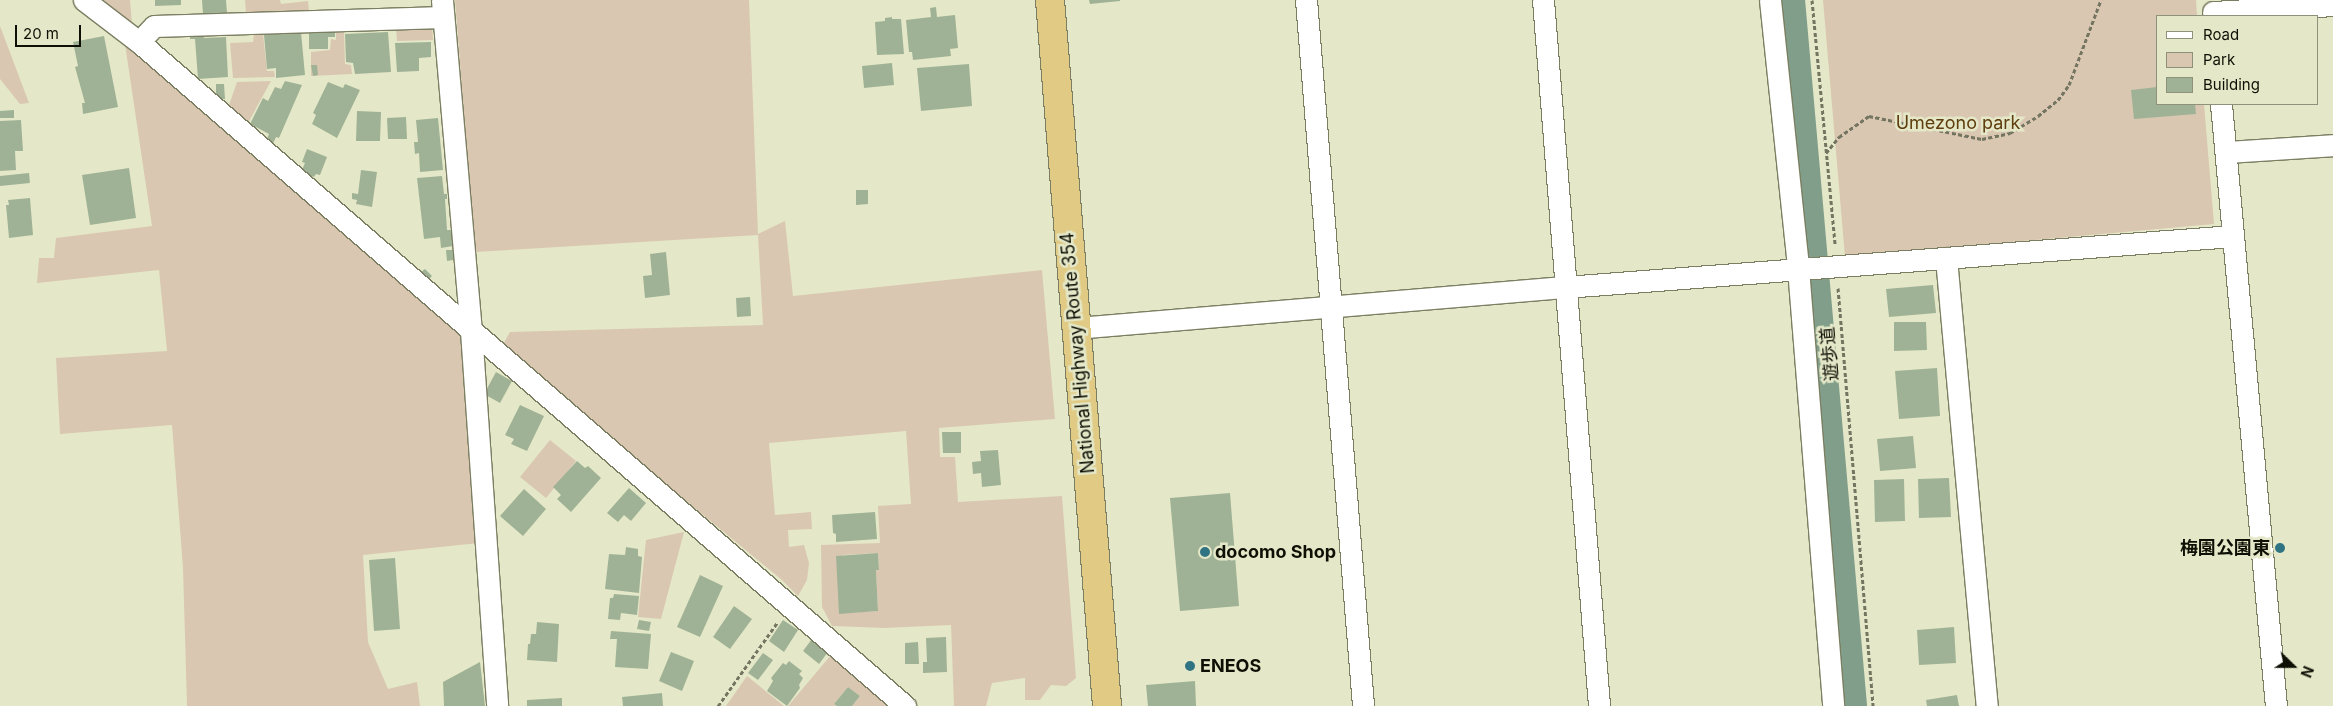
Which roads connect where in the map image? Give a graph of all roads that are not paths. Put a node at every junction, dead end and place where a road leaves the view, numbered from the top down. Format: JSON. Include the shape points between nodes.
{"nodes":[{"id":1,"x":84,"y":0,"type":"edge"},
{"id":2,"x":1050,"y":0,"type":"edge"},
{"id":3,"x":1306,"y":0,"type":"edge"},
{"id":4,"x":1543,"y":0,"type":"edge"},
{"id":5,"x":1770,"y":0,"type":"edge"},
{"id":6,"x":2333,"y":5,"type":"edge"},
{"id":7,"x":442,"y":8,"type":"edge"},
{"id":8,"x":2213,"y":9,"type":"edge"},
{"id":9,"x":139,"y":42,"type":"junction"},
{"id":10,"x":2222,"y":105,"type":"edge"},
{"id":11,"x":2333,"y":145,"type":"edge"},
{"id":12,"x":2226,"y":152,"type":"junction"},
{"id":13,"x":2233,"y":236,"type":"junction"},
{"id":14,"x":1946,"y":258,"type":"junction"},
{"id":15,"x":1798,"y":268,"type":"junction"},
{"id":16,"x":1565,"y":286,"type":"junction"},
{"id":17,"x":1331,"y":308,"type":"junction"},
{"id":18,"x":1076,"y":328,"type":"junction"},
{"id":19,"x":471,"y":331,"type":"junction"},
{"id":20,"x":497,"y":706,"type":"edge"},
{"id":21,"x":905,"y":706,"type":"edge"},
{"id":22,"x":1107,"y":706,"type":"edge"},
{"id":23,"x":1363,"y":706,"type":"edge"},
{"id":24,"x":1599,"y":706,"type":"edge"},
{"id":25,"x":1833,"y":706,"type":"edge"},
{"id":26,"x":1987,"y":706,"type":"edge"},
{"id":27,"x":2276,"y":706,"type":"edge"}],
"edges":[{"from":1,"to":9,"type":"street"},
{"from":2,"to":18,"type":"highway","name":"National Highway Route 354"},
{"from":3,"to":17,"type":"street"},
{"from":4,"to":16,"type":"street"},
{"from":5,"to":15,"type":"street"},
{"from":6,"to":8,"type":"street"},
{"from":7,"to":9,"type":"street","via":[[154,26]]},
{"from":7,"to":19,"type":"street"},
{"from":9,"to":19,"type":"street"},
{"from":10,"to":12,"type":"street"},
{"from":11,"to":12,"type":"street"},
{"from":12,"to":13,"type":"street"},
{"from":13,"to":14,"type":"street"},
{"from":13,"to":27,"type":"street"},
{"from":14,"to":15,"type":"street"},
{"from":14,"to":26,"type":"street"},
{"from":15,"to":16,"type":"street"},
{"from":15,"to":25,"type":"street"},
{"from":16,"to":17,"type":"street"},
{"from":16,"to":24,"type":"street"},
{"from":17,"to":18,"type":"street"},
{"from":17,"to":23,"type":"street"},
{"from":18,"to":22,"type":"highway","name":"National Highway Route 354"},
{"from":19,"to":20,"type":"street"},
{"from":19,"to":21,"type":"street"}]}
